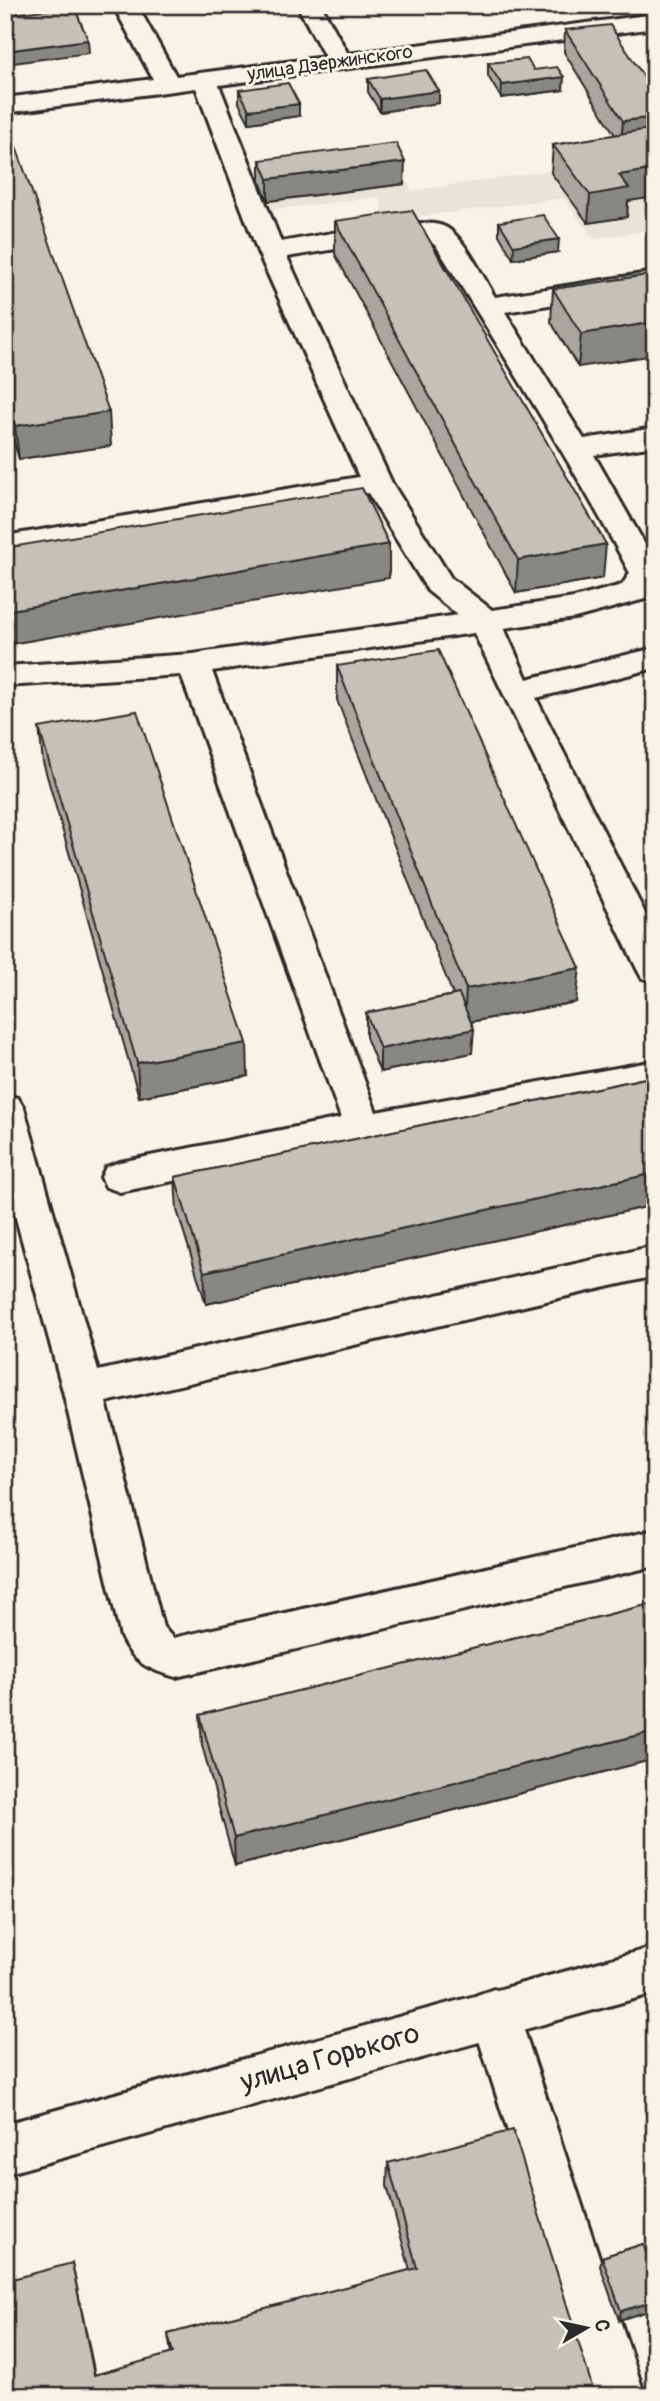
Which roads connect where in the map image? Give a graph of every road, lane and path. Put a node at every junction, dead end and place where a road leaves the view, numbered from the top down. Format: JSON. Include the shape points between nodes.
{"nodes":[{"id":1,"x":125,"y":5,"type":"edge"},
{"id":2,"x":309,"y":5,"type":"edge"},
{"id":3,"x":655,"y":21,"type":"edge"},
{"id":4,"x":340,"y":62,"type":"junction"},
{"id":5,"x":205,"y":80,"type":"junction"},
{"id":6,"x":168,"y":84,"type":"junction"},
{"id":7,"x":5,"y":106,"type":"edge"},
{"id":8,"x":271,"y":252,"type":"junction"},
{"id":9,"x":655,"y":280,"type":"edge"},
{"id":10,"x":487,"y":306,"type":"junction"},
{"id":11,"x":655,"y":437,"type":"edge"},
{"id":12,"x":576,"y":449,"type":"junction"},
{"id":13,"x":377,"y":483,"type":"junction"},
{"id":14,"x":5,"y":545,"type":"edge"},
{"id":15,"x":485,"y":621,"type":"junction"},
{"id":16,"x":655,"y":658,"type":"edge"},
{"id":17,"x":193,"y":664,"type":"junction"},
{"id":18,"x":5,"y":676,"type":"edge"},
{"id":19,"x":517,"y":692,"type":"junction"},
{"id":20,"x":655,"y":969,"type":"edge"},
{"id":21,"x":655,"y":1075,"type":"edge"},
{"id":22,"x":5,"y":1108,"type":"edge"},
{"id":23,"x":363,"y":1128,"type":"junction"},
{"id":24,"x":120,"y":1177,"type":"dead end"},
{"id":25,"x":655,"y":1261,"type":"edge"},
{"id":26,"x":83,"y":1391,"type":"junction"},
{"id":27,"x":655,"y":1548,"type":"edge"},
{"id":28,"x":655,"y":1970,"type":"edge"},
{"id":29,"x":494,"y":2012,"type":"junction"},
{"id":30,"x":5,"y":2149,"type":"edge"},
{"id":31,"x":618,"y":2396,"type":"edge"}],
"edges":[{"from":1,"to":6,"type":"street"},
{"from":2,"to":4,"type":"street"},
{"from":3,"to":4,"type":"street","name":"улица Дзержинского"},
{"from":4,"to":5,"type":"street","name":"улица Дзержинского"},
{"from":5,"to":6,"type":"street","name":"улица Дзержинского"},
{"from":5,"to":8,"type":"street"},
{"from":6,"to":7,"type":"street","name":"улица Дзержинского"},
{"from":8,"to":10,"type":"street","via":[[384,233],[437,233]]},
{"from":8,"to":13,"type":"street"},
{"from":9,"to":10,"type":"street"},
{"from":10,"to":12,"type":"street"},
{"from":11,"to":12,"type":"street"},
{"from":12,"to":15,"type":"street","via":[[645,573],[634,592],[575,608]]},
{"from":13,"to":14,"type":"street"},
{"from":13,"to":15,"type":"street","via":[[439,584]]},
{"from":15,"to":17,"type":"street"},
{"from":15,"to":19,"type":"street"},
{"from":16,"to":19,"type":"street"},
{"from":17,"to":18,"type":"street"},
{"from":17,"to":23,"type":"street"},
{"from":19,"to":20,"type":"street"},
{"from":21,"to":23,"type":"street"},
{"from":22,"to":26,"type":"street"},
{"from":23,"to":24,"type":"street"},
{"from":25,"to":26,"type":"street"},
{"from":26,"to":27,"type":"street","via":[[144,1637],[159,1653],[176,1658]]},
{"from":28,"to":29,"type":"street","name":"улица Горького"},
{"from":29,"to":30,"type":"street","name":"улица Горького"},
{"from":29,"to":31,"type":"street"}]}
